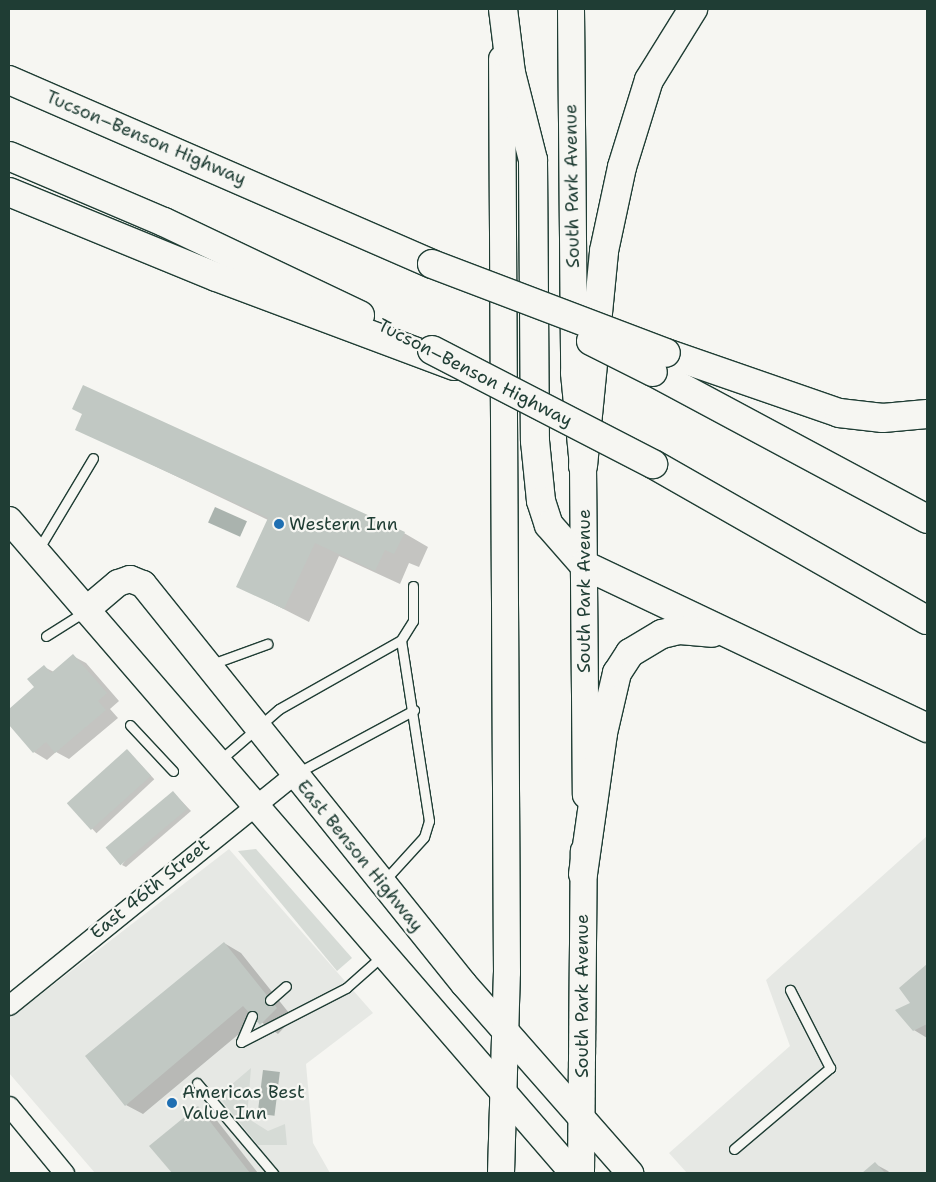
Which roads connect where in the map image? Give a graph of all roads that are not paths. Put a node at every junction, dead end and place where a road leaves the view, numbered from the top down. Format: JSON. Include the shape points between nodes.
{"nodes":[{"id":1,"x":502,"y":9,"type":"edge"},
{"id":2,"x":571,"y":9,"type":"edge"},
{"id":3,"x":693,"y":9,"type":"edge"},
{"id":4,"x":9,"y":80,"type":"edge"},
{"id":5,"x":9,"y":156,"type":"edge"},
{"id":6,"x":9,"y":192,"type":"edge"},
{"id":7,"x":432,"y":354,"type":"junction"},
{"id":8,"x":659,"y":362,"type":"junction"},
{"id":9,"x":927,"y":414,"type":"edge"},
{"id":10,"x":93,"y":458,"type":"dead end"},
{"id":11,"x":583,"y":466,"type":"junction"},
{"id":12,"x":927,"y":519,"type":"edge"},
{"id":13,"x":9,"y":520,"type":"edge"},
{"id":14,"x":36,"y":552,"type":"junction"},
{"id":15,"x":584,"y":565,"type":"junction"},
{"id":16,"x":413,"y":586,"type":"dead end"},
{"id":17,"x":86,"y":610,"type":"junction"},
{"id":18,"x":927,"y":620,"type":"edge"},
{"id":19,"x":46,"y":636,"type":"dead end"},
{"id":20,"x":401,"y":640,"type":"junction"},
{"id":21,"x":267,"y":644,"type":"dead end"},
{"id":22,"x":751,"y":646,"type":"junction"},
{"id":23,"x":208,"y":666,"type":"junction"},
{"id":24,"x":414,"y":710,"type":"junction"},
{"id":25,"x":130,"y":725,"type":"dead end"},
{"id":26,"x":256,"y":728,"type":"junction"},
{"id":27,"x":927,"y":728,"type":"edge"},
{"id":28,"x":217,"y":763,"type":"junction"},
{"id":29,"x":174,"y":771,"type":"dead end"},
{"id":30,"x":293,"y":775,"type":"junction"},
{"id":31,"x":253,"y":806,"type":"junction"},
{"id":32,"x":583,"y":874,"type":"junction"},
{"id":33,"x":383,"y":883,"type":"junction"},
{"id":34,"x":384,"y":954,"type":"junction"},
{"id":35,"x":286,"y":986,"type":"dead end"},
{"id":36,"x":790,"y":990,"type":"dead end"},
{"id":37,"x":270,"y":1000,"type":"dead end"},
{"id":38,"x":9,"y":1005,"type":"edge"},
{"id":39,"x":252,"y":1016,"type":"dead end"},
{"id":40,"x":506,"y":1032,"type":"junction"},
{"id":41,"x":197,"y":1083,"type":"dead end"},
{"id":42,"x":504,"y":1090,"type":"junction"},
{"id":43,"x":9,"y":1106,"type":"edge"},
{"id":44,"x":581,"y":1118,"type":"junction"},
{"id":45,"x":734,"y":1149,"type":"dead end"},
{"id":46,"x":64,"y":1173,"type":"edge"},
{"id":47,"x":273,"y":1173,"type":"edge"},
{"id":48,"x":501,"y":1173,"type":"edge"},
{"id":49,"x":573,"y":1173,"type":"edge"},
{"id":50,"x":581,"y":1173,"type":"edge"},
{"id":51,"x":630,"y":1173,"type":"edge"}],
"edges":[{"from":1,"to":15,"type":"highway","via":[[510,73],[533,160],[535,441],[542,502],[549,526]]},
{"from":1,"to":40,"type":"main road"},
{"from":2,"to":11,"type":"main road","name":"South Park Avenue","via":[[574,373]]},
{"from":3,"to":11,"type":"highway","via":[[650,80],[622,167],[604,251]]},
{"from":4,"to":8,"type":"highway","name":"Tucson–Benson Highway","bridge":true},
{"from":5,"to":7,"type":"highway","name":"Tucson–Benson Highway","via":[[164,222]]},
{"from":6,"to":7,"type":"highway"},
{"from":7,"to":18,"type":"highway","name":"Tucson–Benson Highway","bridge":true,"via":[[493,381],[653,464]]},
{"from":8,"to":9,"type":"highway","via":[[839,413],[883,418]]},
{"from":8,"to":12,"type":"highway","name":"Tucson–Benson Highway"},
{"from":10,"to":14,"type":"lane"},
{"from":11,"to":15,"type":"main road","name":"South Park Avenue"},
{"from":13,"to":14,"type":"main road"},
{"from":14,"to":17,"type":"main road"},
{"from":15,"to":22,"type":"highway"},
{"from":15,"to":32,"type":"main road","name":"South Park Avenue"},
{"from":16,"to":20,"type":"lane","via":[[413,621]]},
{"from":17,"to":19,"type":"lane"},
{"from":17,"to":23,"type":"main road","name":"East Benson Highway","via":[[118,583],[130,579],[144,584]]},
{"from":17,"to":28,"type":"main road"},
{"from":20,"to":24,"type":"lane"},
{"from":20,"to":26,"type":"lane","via":[[279,708]]},
{"from":21,"to":23,"type":"lane"},
{"from":22,"to":27,"type":"highway"},
{"from":22,"to":32,"type":"highway","via":[[697,630],[680,630],[662,634],[630,653],[617,672],[609,699]]},
{"from":23,"to":26,"type":"main road","name":"East Benson Highway"},
{"from":24,"to":30,"type":"lane"},
{"from":24,"to":33,"type":"lane","via":[[428,821],[424,837]]},
{"from":25,"to":29,"type":"lane"},
{"from":26,"to":28,"type":"lane"},
{"from":26,"to":30,"type":"main road","name":"East Benson Highway"},
{"from":28,"to":31,"type":"main road"},
{"from":30,"to":31,"type":"street","name":"East 46th Street"},
{"from":30,"to":33,"type":"main road","name":"East Benson Highway"},
{"from":31,"to":34,"type":"main road"},
{"from":31,"to":38,"type":"street","name":"East 46th Street"},
{"from":32,"to":44,"type":"main road","name":"South Park Avenue"},
{"from":33,"to":40,"type":"main road","name":"East Benson Highway"},
{"from":34,"to":39,"type":"lane","via":[[346,988],[241,1042]]},
{"from":34,"to":42,"type":"main road"},
{"from":35,"to":37,"type":"lane"},
{"from":36,"to":45,"type":"lane","via":[[830,1068]]},
{"from":40,"to":42,"type":"main road"},
{"from":40,"to":44,"type":"main road","name":"East Benson Highway"},
{"from":41,"to":47,"type":"lane"},
{"from":42,"to":48,"type":"main road"},
{"from":42,"to":49,"type":"main road"},
{"from":43,"to":46,"type":"street"},
{"from":44,"to":50,"type":"main road","name":"South Park Avenue"},
{"from":44,"to":51,"type":"main road","name":"East Benson Highway"}]}
